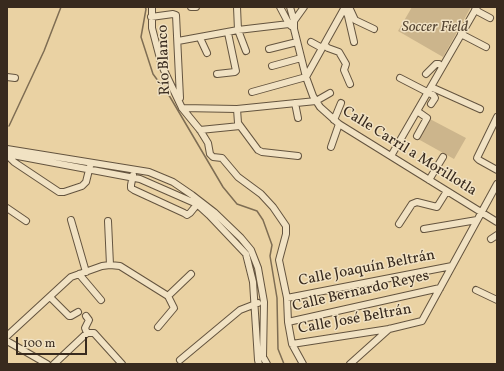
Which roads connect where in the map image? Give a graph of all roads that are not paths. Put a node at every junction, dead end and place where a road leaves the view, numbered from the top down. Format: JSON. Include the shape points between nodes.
{"nodes":[{"id":1,"x":152,"y":7,"type":"edge"},
{"id":2,"x":192,"y":7,"type":"edge"},
{"id":3,"x":196,"y":7,"type":"edge"},
{"id":4,"x":237,"y":7,"type":"edge"},
{"id":5,"x":280,"y":7,"type":"edge"},
{"id":6,"x":290,"y":7,"type":"edge"},
{"id":7,"x":304,"y":7,"type":"edge"},
{"id":8,"x":346,"y":8,"type":"edge"},
{"id":9,"x":476,"y":9,"type":"edge"},
{"id":10,"x":151,"y":17,"type":"junction"},
{"id":11,"x":490,"y":18,"type":"dead end"},
{"id":12,"x":292,"y":22,"type":"junction"},
{"id":13,"x":374,"y":29,"type":"dead end"},
{"id":14,"x":238,"y":30,"type":"junction"},
{"id":15,"x":228,"y":33,"type":"junction"},
{"id":16,"x":461,"y":34,"type":"junction"},
{"id":17,"x":200,"y":38,"type":"junction"},
{"id":18,"x":178,"y":41,"type":"junction"},
{"id":19,"x":297,"y":42,"type":"junction"},
{"id":20,"x":312,"y":42,"type":"dead end"},
{"id":21,"x":354,"y":42,"type":"dead end"},
{"id":22,"x":323,"y":46,"type":"junction"},
{"id":23,"x":486,"y":46,"type":"dead end"},
{"id":24,"x":269,"y":49,"type":"dead end"},
{"id":25,"x":246,"y":51,"type":"dead end"},
{"id":26,"x":206,"y":53,"type":"dead end"},
{"id":27,"x":301,"y":58,"type":"junction"},
{"id":28,"x":272,"y":66,"type":"dead end"},
{"id":29,"x":442,"y":67,"type":"junction"},
{"id":30,"x":218,"y":74,"type":"dead end"},
{"id":31,"x":426,"y":74,"type":"dead end"},
{"id":32,"x":178,"y":75,"type":"junction"},
{"id":33,"x":167,"y":76,"type":"junction"},
{"id":34,"x":7,"y":77,"type":"edge"},
{"id":35,"x":306,"y":77,"type":"junction"},
{"id":36,"x":15,"y":78,"type":"dead end"},
{"id":37,"x":400,"y":78,"type":"dead end"},
{"id":38,"x":350,"y":84,"type":"dead end"},
{"id":39,"x":429,"y":90,"type":"junction"},
{"id":40,"x":252,"y":92,"type":"dead end"},
{"id":41,"x":330,"y":94,"type":"dead end"},
{"id":42,"x":316,"y":101,"type":"junction"},
{"id":43,"x":295,"y":103,"type":"junction"},
{"id":44,"x":341,"y":103,"type":"dead end"},
{"id":45,"x":431,"y":104,"type":"dead end"},
{"id":46,"x":181,"y":106,"type":"junction"},
{"id":47,"x":237,"y":109,"type":"junction"},
{"id":48,"x":480,"y":109,"type":"dead end"},
{"id":49,"x":417,"y":111,"type":"junction"},
{"id":50,"x":497,"y":117,"type":"edge"},
{"id":51,"x":298,"y":118,"type":"dead end"},
{"id":52,"x":336,"y":122,"type":"junction"},
{"id":53,"x":240,"y":126,"type":"junction"},
{"id":54,"x":200,"y":130,"type":"junction"},
{"id":55,"x":417,"y":136,"type":"dead end"},
{"id":56,"x":331,"y":147,"type":"dead end"},
{"id":57,"x":7,"y":149,"type":"edge"},
{"id":58,"x":7,"y":154,"type":"edge"},
{"id":59,"x":298,"y":156,"type":"dead end"},
{"id":60,"x":391,"y":156,"type":"junction"},
{"id":61,"x":443,"y":157,"type":"dead end"},
{"id":62,"x":91,"y":162,"type":"junction"},
{"id":63,"x":134,"y":169,"type":"junction"},
{"id":64,"x":89,"y":170,"type":"junction"},
{"id":65,"x":497,"y":170,"type":"edge"},
{"id":66,"x":133,"y":178,"type":"junction"},
{"id":67,"x":429,"y":180,"type":"junction"},
{"id":68,"x":497,"y":184,"type":"edge"},
{"id":69,"x":447,"y":191,"type":"junction"},
{"id":70,"x":198,"y":202,"type":"junction"},
{"id":71,"x":7,"y":208,"type":"edge"},
{"id":72,"x":481,"y":213,"type":"junction"},
{"id":73,"x":71,"y":220,"type":"dead end"},
{"id":74,"x":477,"y":220,"type":"junction"},
{"id":75,"x":26,"y":221,"type":"dead end"},
{"id":76,"x":108,"y":222,"type":"dead end"},
{"id":77,"x":497,"y":222,"type":"edge"},
{"id":78,"x":399,"y":224,"type":"dead end"},
{"id":79,"x":424,"y":229,"type":"dead end"},
{"id":80,"x":497,"y":235,"type":"edge"},
{"id":81,"x":491,"y":238,"type":"dead end"},
{"id":82,"x":110,"y":265,"type":"junction"},
{"id":83,"x":452,"y":266,"type":"junction"},
{"id":84,"x":86,"y":272,"type":"junction"},
{"id":85,"x":79,"y":274,"type":"junction"},
{"id":86,"x":191,"y":274,"type":"dead end"},
{"id":87,"x":440,"y":288,"type":"junction"},
{"id":88,"x":476,"y":290,"type":"dead end"},
{"id":89,"x":50,"y":296,"type":"junction"},
{"id":90,"x":168,"y":296,"type":"junction"},
{"id":91,"x":287,"y":298,"type":"junction"},
{"id":92,"x":101,"y":300,"type":"dead end"},
{"id":93,"x":497,"y":300,"type":"edge"},
{"id":94,"x":264,"y":302,"type":"junction"},
{"id":95,"x":255,"y":304,"type":"junction"},
{"id":96,"x":78,"y":312,"type":"dead end"},
{"id":97,"x":86,"y":316,"type":"dead end"},
{"id":98,"x":288,"y":322,"type":"junction"},
{"id":99,"x":158,"y":327,"type":"dead end"},
{"id":100,"x":389,"y":329,"type":"junction"},
{"id":101,"x":87,"y":333,"type":"junction"},
{"id":102,"x":7,"y":336,"type":"edge"},
{"id":103,"x":7,"y":341,"type":"edge"},
{"id":104,"x":292,"y":344,"type":"junction"},
{"id":105,"x":180,"y":360,"type":"dead end"},
{"id":106,"x":259,"y":361,"type":"edge"},
{"id":107,"x":47,"y":364,"type":"edge"},
{"id":108,"x":54,"y":364,"type":"edge"},
{"id":109,"x":122,"y":364,"type":"edge"},
{"id":110,"x":267,"y":364,"type":"edge"},
{"id":111,"x":303,"y":364,"type":"edge"},
{"id":112,"x":350,"y":364,"type":"edge"}],
"edges":[{"from":1,"to":10,"type":"street"},
{"from":2,"to":3,"type":"street"},
{"from":4,"to":14,"type":"street"},
{"from":5,"to":12,"type":"street","name":"Calle Carril a Morillotla"},
{"from":6,"to":12,"type":"street","via":[[293,14]]},
{"from":7,"to":12,"type":"street"},
{"from":8,"to":13,"type":"street","via":[[355,20]]},
{"from":8,"to":21,"type":"street"},
{"from":8,"to":22,"type":"street"},
{"from":9,"to":11,"type":"street"},
{"from":9,"to":16,"type":"street"},
{"from":10,"to":18,"type":"street","name":"Río Blanco","via":[[176,15]]},
{"from":10,"to":33,"type":"street","via":[[162,66]]},
{"from":12,"to":14,"type":"street"},
{"from":12,"to":19,"type":"street","name":"Calle Carril a Morillotla"},
{"from":14,"to":15,"type":"street"},
{"from":14,"to":25,"type":"street"},
{"from":15,"to":17,"type":"street"},
{"from":15,"to":30,"type":"street","via":[[236,71]]},
{"from":16,"to":23,"type":"street"},
{"from":16,"to":29,"type":"street"},
{"from":17,"to":18,"type":"street"},
{"from":17,"to":26,"type":"street"},
{"from":18,"to":32,"type":"street","name":"Río Blanco"},
{"from":19,"to":24,"type":"street"},
{"from":19,"to":27,"type":"street","name":"Calle Carril a Morillotla"},
{"from":20,"to":22,"type":"street"},
{"from":22,"to":35,"type":"street"},
{"from":22,"to":38,"type":"street","via":[[339,52],[346,64],[344,70]]},
{"from":27,"to":28,"type":"street"},
{"from":27,"to":35,"type":"street","name":"Calle Carril a Morillotla"},
{"from":29,"to":31,"type":"street","via":[[436,64]]},
{"from":29,"to":39,"type":"street"},
{"from":32,"to":33,"type":"street"},
{"from":32,"to":46,"type":"street","name":"Río Blanco"},
{"from":33,"to":46,"type":"street"},
{"from":34,"to":36,"type":"street"},
{"from":35,"to":40,"type":"street"},
{"from":35,"to":42,"type":"street","name":"Calle Carril a Morillotla"},
{"from":37,"to":39,"type":"street"},
{"from":39,"to":45,"type":"street","via":[[435,96]]},
{"from":39,"to":48,"type":"street"},
{"from":39,"to":49,"type":"street"},
{"from":41,"to":42,"type":"street"},
{"from":42,"to":43,"type":"street"},
{"from":42,"to":52,"type":"street","name":"Calle Carril a Morillotla"},
{"from":43,"to":47,"type":"street"},
{"from":43,"to":51,"type":"street"},
{"from":44,"to":52,"type":"street"},
{"from":46,"to":47,"type":"street"},
{"from":46,"to":54,"type":"street"},
{"from":47,"to":53,"type":"street"},
{"from":49,"to":55,"type":"street","via":[[427,118]]},
{"from":49,"to":60,"type":"street"},
{"from":50,"to":65,"type":"street","via":[[477,158]]},
{"from":52,"to":56,"type":"street"},
{"from":52,"to":60,"type":"street","name":"Calle Carril a Morillotla"},
{"from":53,"to":54,"type":"street"},
{"from":53,"to":59,"type":"street","via":[[258,150]]},
{"from":54,"to":91,"type":"street","via":[[208,143],[211,156],[222,158],[238,177],[261,194],[286,226],[279,260]]},
{"from":57,"to":62,"type":"street"},
{"from":58,"to":64,"type":"street"},
{"from":58,"to":64,"type":"street","via":[[14,162],[59,192],[82,186],[86,182]]},
{"from":60,"to":67,"type":"street","name":"Calle Carril a Morillotla"},
{"from":61,"to":67,"type":"street"},
{"from":62,"to":63,"type":"street"},
{"from":62,"to":64,"type":"street"},
{"from":63,"to":66,"type":"street"},
{"from":63,"to":70,"type":"street","via":[[173,182]]},
{"from":64,"to":66,"type":"street"},
{"from":66,"to":70,"type":"street"},
{"from":66,"to":70,"type":"street","via":[[131,188],[187,215]]},
{"from":67,"to":69,"type":"street","name":"Calle Carril a Morillotla"},
{"from":68,"to":72,"type":"street"},
{"from":69,"to":72,"type":"street","name":"Calle Carril a Morillotla"},
{"from":69,"to":78,"type":"street","via":[[437,207],[417,202],[412,204]]},
{"from":70,"to":94,"type":"street","via":[[241,238],[251,250],[258,268]]},
{"from":70,"to":95,"type":"street","via":[[246,254]]},
{"from":71,"to":75,"type":"street"},
{"from":72,"to":74,"type":"street"},
{"from":72,"to":77,"type":"street","name":"Calle Carril a Morillotla"},
{"from":73,"to":84,"type":"street"},
{"from":74,"to":79,"type":"street"},
{"from":74,"to":83,"type":"street"},
{"from":76,"to":82,"type":"street"},
{"from":80,"to":81,"type":"street"},
{"from":82,"to":84,"type":"street"},
{"from":82,"to":90,"type":"street","via":[[120,266]]},
{"from":83,"to":87,"type":"street"},
{"from":83,"to":91,"type":"street","name":"Calle Joaquín Beltrán"},
{"from":84,"to":85,"type":"street"},
{"from":85,"to":89,"type":"street","via":[[71,277]]},
{"from":85,"to":92,"type":"street"},
{"from":86,"to":90,"type":"street"},
{"from":87,"to":98,"type":"street","name":"Calle Bernardo Reyes"},
{"from":87,"to":100,"type":"street","name":"Calle José Beltrán","via":[[422,321]]},
{"from":88,"to":93,"type":"street"},
{"from":89,"to":96,"type":"street","via":[[69,316]]},
{"from":89,"to":102,"type":"street"},
{"from":90,"to":99,"type":"street","via":[[174,308]]},
{"from":91,"to":98,"type":"street"},
{"from":94,"to":95,"type":"street"},
{"from":94,"to":106,"type":"street"},
{"from":95,"to":105,"type":"street","via":[[240,310]]},
{"from":95,"to":106,"type":"street"},
{"from":97,"to":101,"type":"street","via":[[89,320],[85,328]]},
{"from":98,"to":104,"type":"street"},
{"from":100,"to":104,"type":"street","name":"Calle José Beltrán"},
{"from":100,"to":112,"type":"street"},
{"from":101,"to":108,"type":"street"},
{"from":101,"to":109,"type":"street","via":[[94,333]]},
{"from":103,"to":107,"type":"street"},
{"from":104,"to":111,"type":"street"},
{"from":106,"to":110,"type":"street"}]}
